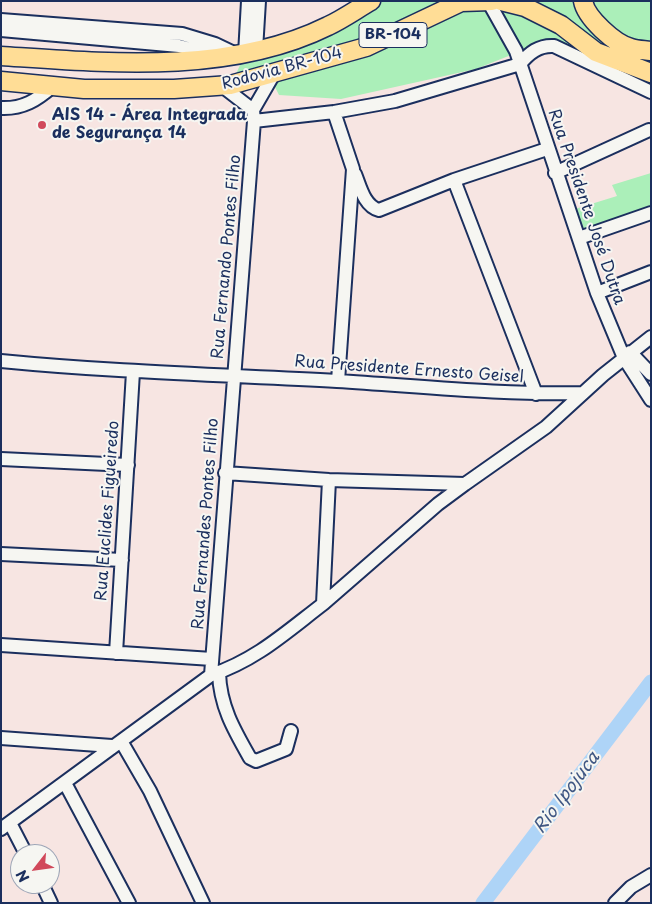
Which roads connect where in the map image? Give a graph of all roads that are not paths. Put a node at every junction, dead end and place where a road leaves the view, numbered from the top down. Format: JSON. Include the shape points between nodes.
{"nodes":[{"id":1,"x":248,"y":1,"type":"edge"},
{"id":2,"x":259,"y":1,"type":"edge"},
{"id":3,"x":360,"y":1,"type":"edge"},
{"id":4,"x":371,"y":1,"type":"edge"},
{"id":5,"x":490,"y":1,"type":"edge"},
{"id":6,"x":501,"y":1,"type":"edge"},
{"id":7,"x":583,"y":1,"type":"edge"},
{"id":8,"x":462,"y":2,"type":"edge"},
{"id":9,"x":1,"y":20,"type":"edge"},
{"id":10,"x":338,"y":20,"type":"junction"},
{"id":11,"x":1,"y":30,"type":"edge"},
{"id":12,"x":651,"y":51,"type":"edge"},
{"id":13,"x":241,"y":54,"type":"junction"},
{"id":14,"x":1,"y":56,"type":"edge"},
{"id":15,"x":520,"y":64,"type":"junction"},
{"id":16,"x":275,"y":72,"type":"junction"},
{"id":17,"x":651,"y":73,"type":"edge"},
{"id":18,"x":1,"y":81,"type":"edge"},
{"id":19,"x":53,"y":86,"type":"junction"},
{"id":20,"x":222,"y":86,"type":"junction"},
{"id":21,"x":651,"y":92,"type":"edge"},
{"id":22,"x":1,"y":108,"type":"edge"},
{"id":23,"x":334,"y":112,"type":"junction"},
{"id":24,"x":254,"y":116,"type":"junction"},
{"id":25,"x":649,"y":130,"type":"dead end"},
{"id":26,"x":547,"y":149,"type":"junction"},
{"id":27,"x":353,"y":169,"type":"junction"},
{"id":28,"x":555,"y":173,"type":"junction"},
{"id":29,"x":454,"y":180,"type":"junction"},
{"id":30,"x":651,"y":213,"type":"edge"},
{"id":31,"x":578,"y":238,"type":"junction"},
{"id":32,"x":651,"y":272,"type":"edge"},
{"id":33,"x":597,"y":294,"type":"junction"},
{"id":34,"x":651,"y":337,"type":"edge"},
{"id":35,"x":627,"y":355,"type":"junction"},
{"id":36,"x":1,"y":361,"type":"edge"},
{"id":37,"x":133,"y":372,"type":"junction"},
{"id":38,"x":651,"y":374,"type":"edge"},
{"id":39,"x":234,"y":376,"type":"junction"},
{"id":40,"x":338,"y":382,"type":"junction"},
{"id":41,"x":583,"y":393,"type":"junction"},
{"id":42,"x":536,"y":394,"type":"junction"},
{"id":43,"x":651,"y":400,"type":"edge"},
{"id":44,"x":1,"y":459,"type":"edge"},
{"id":45,"x":128,"y":465,"type":"junction"},
{"id":46,"x":225,"y":473,"type":"junction"},
{"id":47,"x":329,"y":480,"type":"junction"},
{"id":48,"x":466,"y":484,"type":"junction"},
{"id":49,"x":1,"y":554,"type":"edge"},
{"id":50,"x":122,"y":560,"type":"junction"},
{"id":51,"x":323,"y":604,"type":"junction"},
{"id":52,"x":1,"y":645,"type":"edge"},
{"id":53,"x":116,"y":652,"type":"junction"},
{"id":54,"x":212,"y":659,"type":"junction"},
{"id":55,"x":215,"y":674,"type":"junction"},
{"id":56,"x":291,"y":731,"type":"dead end"},
{"id":57,"x":1,"y":738,"type":"edge"},
{"id":58,"x":116,"y":744,"type":"junction"},
{"id":59,"x":66,"y":783,"type":"junction"},
{"id":60,"x":5,"y":826,"type":"edge"},
{"id":61,"x":18,"y":844,"type":"edge"},
{"id":62,"x":651,"y":875,"type":"edge"},
{"id":63,"x":622,"y":900,"type":"edge"},
{"id":64,"x":130,"y":903,"type":"edge"},
{"id":65,"x":203,"y":903,"type":"edge"}],
"edges":[{"from":1,"to":13,"type":"street"},
{"from":2,"to":13,"type":"street"},
{"from":3,"to":10,"type":"highway"},
{"from":4,"to":10,"type":"highway","name":"Rodovia BR-104","number":"BR-104"},
{"from":5,"to":8,"type":"highway"},
{"from":5,"to":15,"type":"street","name":"Rua Presidente José Dutra"},
{"from":6,"to":17,"type":"highway","via":[[525,7],[561,25],[596,52]]},
{"from":7,"to":12,"type":"highway","via":[[598,26],[614,39],[629,48]]},
{"from":8,"to":16,"type":"highway","name":"Rodovia BR-104","number":"BR-104","via":[[366,47]]},
{"from":9,"to":13,"type":"street","via":[[182,34]]},
{"from":10,"to":13,"type":"highway","name":"Rodovia BR-104","number":"BR-104","via":[[318,30]]},
{"from":11,"to":13,"type":"street"},
{"from":13,"to":14,"type":"highway","name":"Rodovia BR-104","number":"BR-104","via":[[198,62],[124,63]]},
{"from":15,"to":21,"type":"street","via":[[540,48],[554,46]]},
{"from":15,"to":23,"type":"street","via":[[395,101]]},
{"from":15,"to":26,"type":"street","name":"Rua Presidente José Dutra"},
{"from":16,"to":20,"type":"highway","name":"Rodovia BR-104","number":"BR-104"},
{"from":16,"to":24,"type":"street"},
{"from":18,"to":19,"type":"highway","name":"Rodovia BR-104","number":"BR-104"},
{"from":19,"to":20,"type":"highway","name":"Rodovia BR-104","number":"BR-104","via":[[174,89]]},
{"from":19,"to":22,"type":"street","via":[[36,101],[20,107]]},
{"from":20,"to":24,"type":"street"},
{"from":23,"to":24,"type":"street"},
{"from":23,"to":27,"type":"street"},
{"from":24,"to":39,"type":"street","name":"Rua Fernando Pontes Filho"},
{"from":25,"to":28,"type":"street"},
{"from":26,"to":28,"type":"street","name":"Rua Presidente José Dutra"},
{"from":26,"to":29,"type":"street"},
{"from":27,"to":29,"type":"street","via":[[365,198],[378,210]]},
{"from":27,"to":40,"type":"street"},
{"from":28,"to":31,"type":"street","name":"Rua Presidente José Dutra"},
{"from":29,"to":42,"type":"street"},
{"from":30,"to":31,"type":"street"},
{"from":31,"to":33,"type":"street","name":"Rua Presidente José Dutra"},
{"from":32,"to":33,"type":"street"},
{"from":33,"to":35,"type":"street","name":"Rua Presidente José Dutra"},
{"from":34,"to":35,"type":"street"},
{"from":35,"to":38,"type":"street"},
{"from":35,"to":41,"type":"street"},
{"from":35,"to":43,"type":"street"},
{"from":36,"to":37,"type":"street","name":"Rua Presidente Ernesto Geisel"},
{"from":37,"to":39,"type":"street","name":"Rua Presidente Ernesto Geisel"},
{"from":37,"to":45,"type":"street","name":"Rua Euclides Figueiredo"},
{"from":39,"to":40,"type":"street","name":"Rua Presidente Ernesto Geisel"},
{"from":39,"to":46,"type":"street","name":"Rua Fernandes Pontes Filho"},
{"from":40,"to":42,"type":"street","name":"Rua Presidente Ernesto Geisel"},
{"from":41,"to":42,"type":"street","name":"Rua Presidente Ernesto Geisel"},
{"from":41,"to":48,"type":"street","via":[[546,427]]},
{"from":44,"to":45,"type":"street"},
{"from":45,"to":50,"type":"street","name":"Rua Euclides Figueiredo"},
{"from":46,"to":47,"type":"street"},
{"from":46,"to":54,"type":"street","name":"Rua Fernandes Pontes Filho"},
{"from":47,"to":48,"type":"street"},
{"from":47,"to":51,"type":"street"},
{"from":48,"to":51,"type":"street","via":[[438,504]]},
{"from":49,"to":50,"type":"street"},
{"from":50,"to":53,"type":"street","name":"Rua Euclides Figueiredo"},
{"from":51,"to":55,"type":"street","via":[[254,656]]},
{"from":52,"to":53,"type":"street"},
{"from":53,"to":54,"type":"street"},
{"from":54,"to":55,"type":"street","name":"Rua Fernandes Pontes Filho"},
{"from":55,"to":56,"type":"street","name":"Rua Fernandes Pontes Filho","via":[[226,713],[250,758],[256,761],[286,749]]},
{"from":55,"to":58,"type":"street"},
{"from":57,"to":58,"type":"street"},
{"from":58,"to":59,"type":"street"},
{"from":58,"to":65,"type":"street","via":[[150,791]]},
{"from":59,"to":60,"type":"street"},
{"from":59,"to":64,"type":"street"},
{"from":60,"to":61,"type":"street"},
{"from":62,"to":63,"type":"street","via":[[638,881]]}]}
